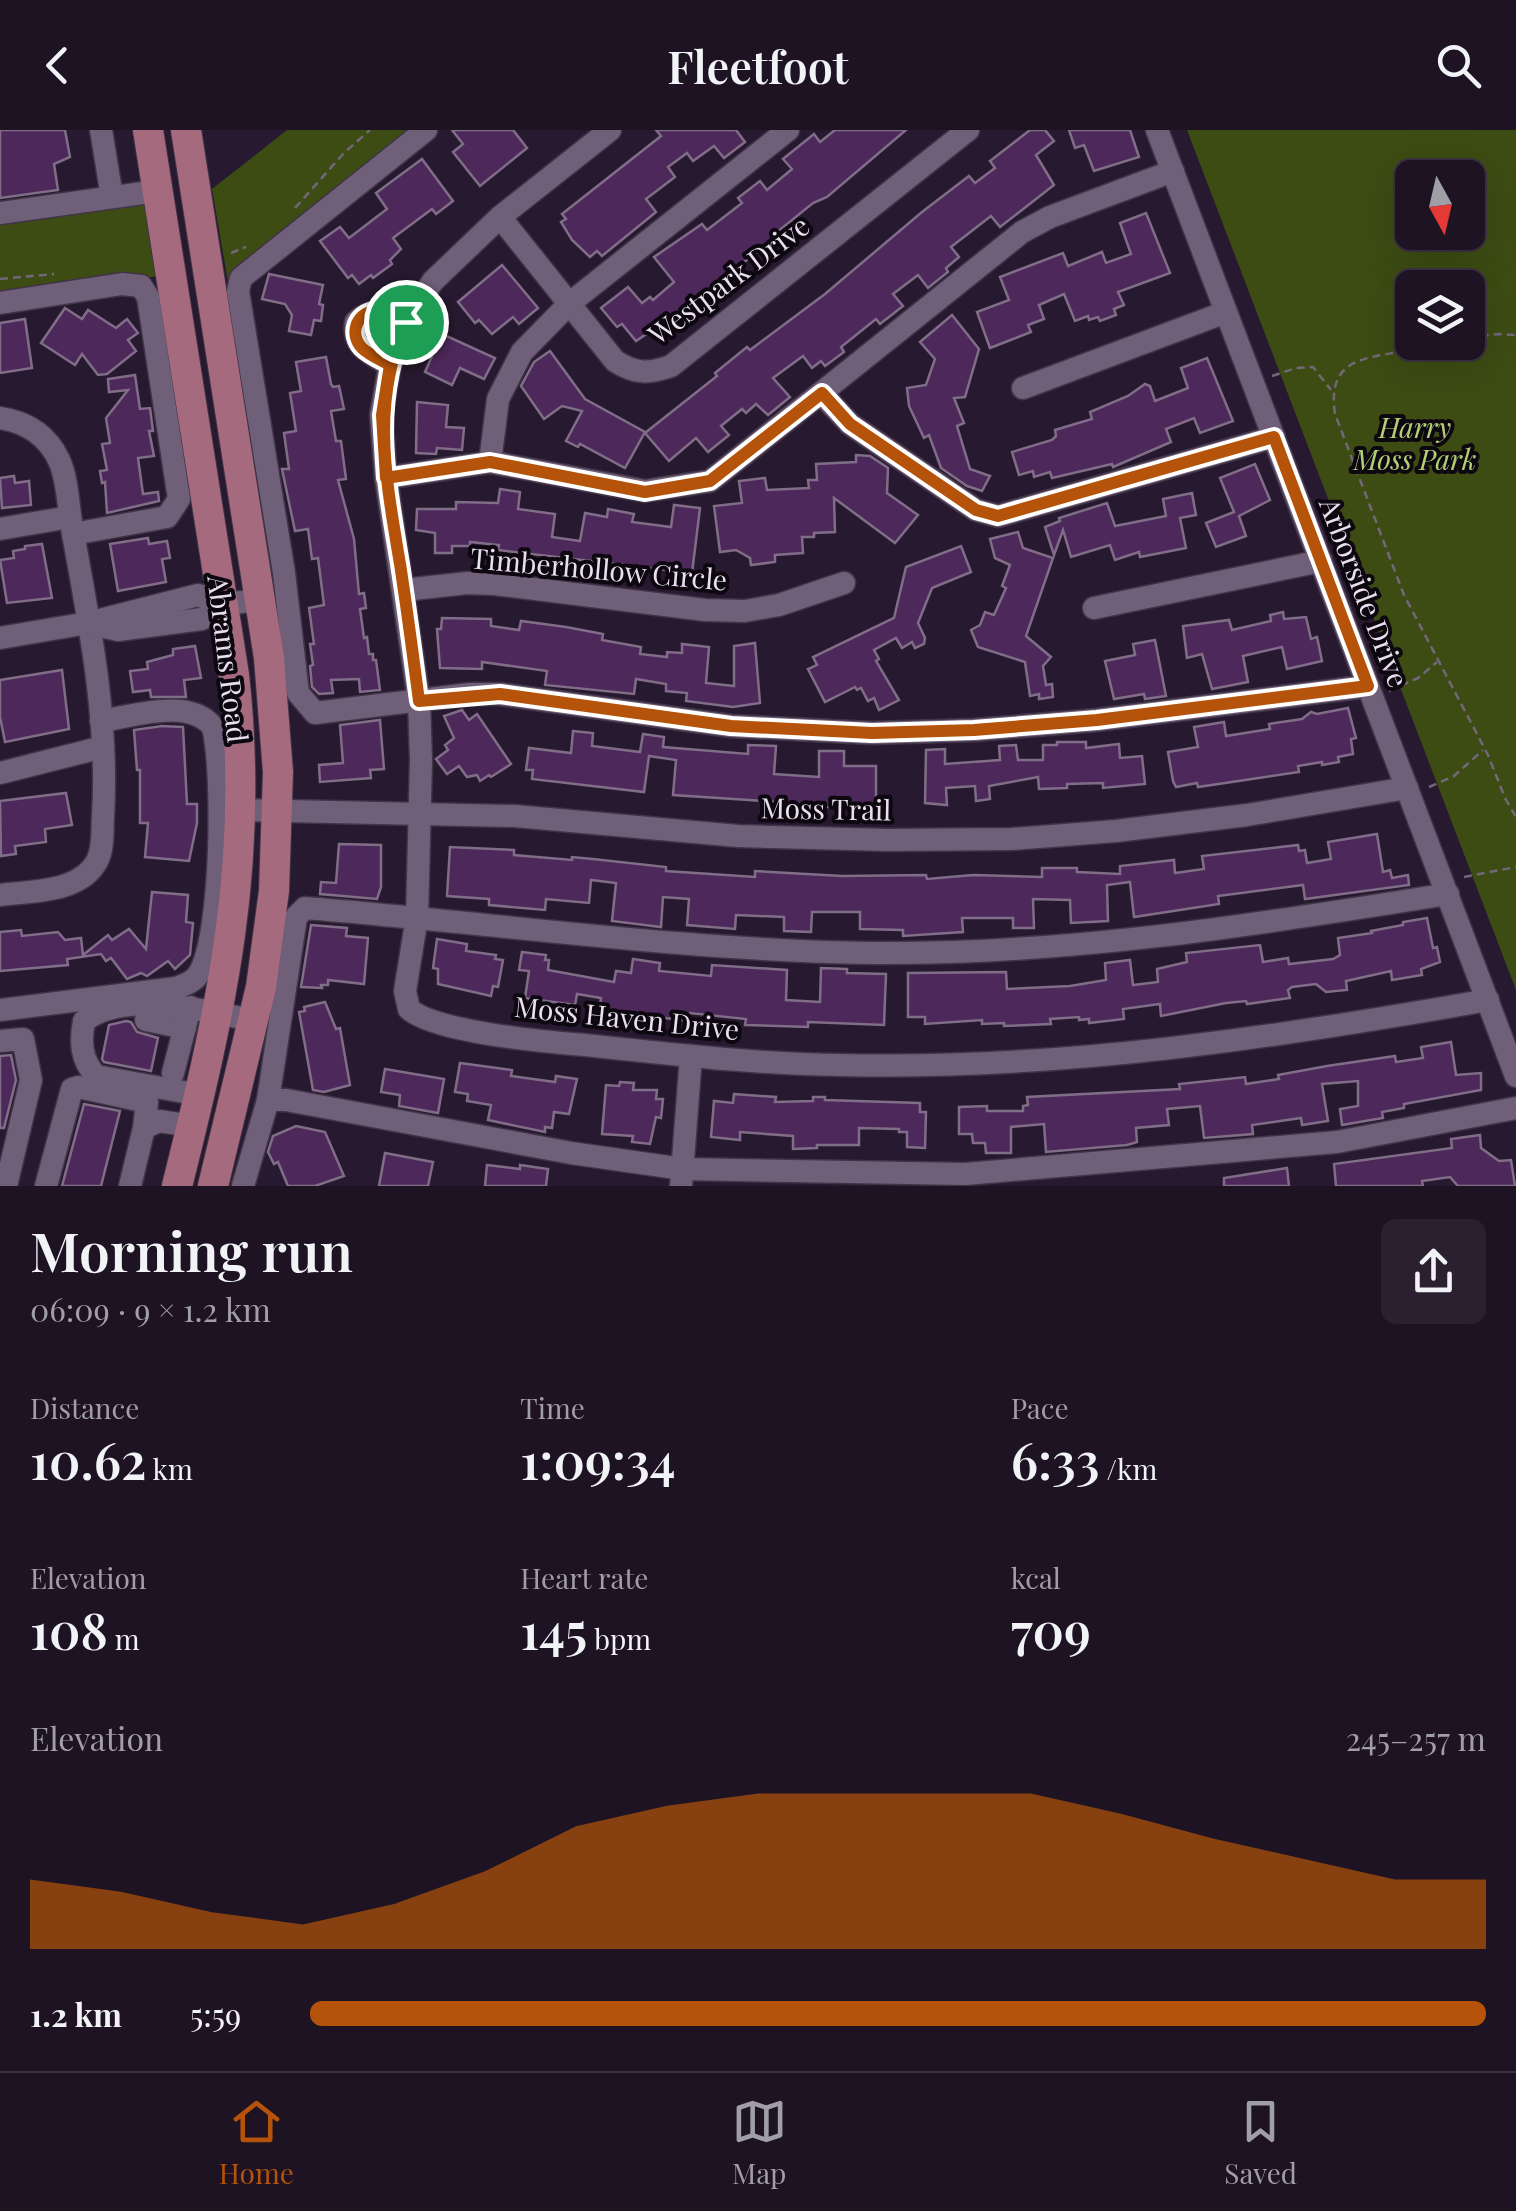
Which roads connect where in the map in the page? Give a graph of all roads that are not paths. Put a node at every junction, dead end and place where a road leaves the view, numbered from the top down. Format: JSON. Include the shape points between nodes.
{"nodes":[{"id":1,"x":101,"y":130,"type":"edge"},
{"id":2,"x":148,"y":130,"type":"edge"},
{"id":3,"x":186,"y":130,"type":"edge"},
{"id":4,"x":426,"y":130,"type":"edge"},
{"id":5,"x":610,"y":130,"type":"edge"},
{"id":6,"x":788,"y":130,"type":"edge"},
{"id":7,"x":968,"y":130,"type":"edge"},
{"id":8,"x":1157,"y":130,"type":"edge"},
{"id":9,"x":1173,"y":171,"type":"junction"},
{"id":10,"x":158,"y":191,"type":"junction"},
{"id":11,"x":112,"y":198,"type":"junction"},
{"id":12,"x":0,"y":213,"type":"edge"},
{"id":13,"x":500,"y":218,"type":"junction"},
{"id":14,"x":0,"y":303,"type":"edge"},
{"id":15,"x":570,"y":303,"type":"junction"},
{"id":16,"x":1226,"y":312,"type":"junction"},
{"id":17,"x":406,"y":322,"type":"junction"},
{"id":18,"x":390,"y":365,"type":"junction"},
{"id":19,"x":1023,"y":388,"type":"dead end"},
{"id":20,"x":822,"y":393,"type":"junction"},
{"id":21,"x":0,"y":418,"type":"edge"},
{"id":22,"x":1274,"y":437,"type":"junction"},
{"id":23,"x":490,"y":462,"type":"junction"},
{"id":24,"x":386,"y":478,"type":"junction"},
{"id":25,"x":71,"y":526,"type":"junction"},
{"id":26,"x":0,"y":529,"type":"edge"},
{"id":27,"x":1321,"y":561,"type":"junction"},
{"id":28,"x":844,"y":583,"type":"dead end"},
{"id":29,"x":404,"y":590,"type":"junction"},
{"id":30,"x":260,"y":600,"type":"junction"},
{"id":31,"x":224,"y":604,"type":"junction"},
{"id":32,"x":1094,"y":608,"type":"dead end"},
{"id":33,"x":88,"y":622,"type":"junction"},
{"id":34,"x":0,"y":638,"type":"edge"},
{"id":35,"x":1371,"y":692,"type":"junction"},
{"id":36,"x":419,"y":701,"type":"junction"},
{"id":37,"x":101,"y":720,"type":"junction"},
{"id":38,"x":102,"y":746,"type":"junction"},
{"id":39,"x":0,"y":773,"type":"edge"},
{"id":40,"x":1409,"y":792,"type":"junction"},
{"id":41,"x":242,"y":810,"type":"junction"},
{"id":42,"x":278,"y":812,"type":"junction"},
{"id":43,"x":422,"y":813,"type":"junction"},
{"id":44,"x":1446,"y":887,"type":"junction"},
{"id":45,"x":0,"y":895,"type":"edge"},
{"id":46,"x":416,"y":917,"type":"junction"},
{"id":47,"x":1488,"y":1000,"type":"junction"},
{"id":48,"x":0,"y":1010,"type":"edge"},
{"id":49,"x":105,"y":1010,"type":"junction"},
{"id":50,"x":198,"y":1016,"type":"junction"},
{"id":51,"x":255,"y":1020,"type":"junction"},
{"id":52,"x":0,"y":1041,"type":"edge"},
{"id":53,"x":692,"y":1056,"type":"junction"},
{"id":54,"x":173,"y":1074,"type":"dead end"},
{"id":55,"x":1516,"y":1076,"type":"edge"},
{"id":56,"x":200,"y":1096,"type":"junction"},
{"id":57,"x":268,"y":1100,"type":"junction"},
{"id":58,"x":1516,"y":1108,"type":"edge"},
{"id":59,"x":192,"y":1126,"type":"junction"},
{"id":60,"x":144,"y":1128,"type":"junction"},
{"id":61,"x":682,"y":1178,"type":"edge"},
{"id":62,"x":6,"y":1186,"type":"edge"},
{"id":63,"x":46,"y":1186,"type":"edge"},
{"id":64,"x":130,"y":1186,"type":"edge"},
{"id":65,"x":177,"y":1186,"type":"edge"},
{"id":66,"x":213,"y":1186,"type":"edge"},
{"id":67,"x":243,"y":1186,"type":"edge"}],
"edges":[{"from":1,"to":11,"type":"street"},
{"from":2,"to":10,"type":"main road","name":"Abrams Road"},
{"from":3,"to":30,"type":"main road","name":"Abrams Road"},
{"from":4,"to":36,"type":"street","via":[[240,278],[238,291],[298,693],[315,713]]},
{"from":5,"to":13,"type":"street","name":"Moss Haven Drive"},
{"from":6,"to":15,"type":"street"},
{"from":7,"to":15,"type":"street","name":"Westpark Drive","via":[[672,366],[655,372],[628,368]]},
{"from":8,"to":9,"type":"street","name":"Arborside Drive"},
{"from":9,"to":16,"type":"street","name":"Arborside Drive"},
{"from":9,"to":20,"type":"street","via":[[1022,232]]},
{"from":10,"to":11,"type":"street"},
{"from":10,"to":31,"type":"main road","name":"Abrams Road"},
{"from":11,"to":12,"type":"street"},
{"from":13,"to":15,"type":"street","name":"Westpark Drive"},
{"from":13,"to":17,"type":"street","name":"Moss Haven Drive","via":[[433,282]]},
{"from":14,"to":25,"type":"street","via":[[122,284],[141,286],[148,297],[179,500],[167,517]]},
{"from":15,"to":23,"type":"street","via":[[522,352],[508,377]]},
{"from":16,"to":19,"type":"street"},
{"from":16,"to":22,"type":"street","name":"Arborside Drive"},
{"from":17,"to":18,"type":"street","name":"Moss Haven Drive"},
{"from":17,"to":18,"type":"street","via":[[376,311],[356,322],[357,342]]},
{"from":18,"to":24,"type":"street","name":"Moss Haven Drive","via":[[382,415]]},
{"from":20,"to":22,"type":"street","via":[[850,424],[976,510],[998,516]]},
{"from":20,"to":23,"type":"street","via":[[710,481],[645,492]]},
{"from":21,"to":25,"type":"street","via":[[38,432],[52,447]]},
{"from":22,"to":27,"type":"street","name":"Arborside Drive"},
{"from":23,"to":24,"type":"street"},
{"from":24,"to":29,"type":"street","name":"Moss Haven Drive"},
{"from":25,"to":26,"type":"street"},
{"from":25,"to":33,"type":"street"},
{"from":27,"to":32,"type":"street"},
{"from":27,"to":35,"type":"street","name":"Arborside Drive"},
{"from":28,"to":29,"type":"street","name":"Timberhollow Circle","via":[[744,610],[494,584]]},
{"from":29,"to":36,"type":"street","name":"Moss Haven Drive"},
{"from":30,"to":31,"type":"street"},
{"from":30,"to":42,"type":"main road","name":"Abrams Road","via":[[274,704]]},
{"from":31,"to":33,"type":"street","via":[[202,620],[118,630]]},
{"from":31,"to":41,"type":"main road","name":"Abrams Road"},
{"from":33,"to":34,"type":"street"},
{"from":33,"to":37,"type":"street"},
{"from":35,"to":36,"type":"street","via":[[889,733],[731,726],[500,694]]},
{"from":35,"to":40,"type":"street","name":"Arborside Drive"},
{"from":36,"to":43,"type":"street","name":"Moss Haven Drive"},
{"from":37,"to":38,"type":"street"},
{"from":37,"to":48,"type":"street","via":[[182,710],[213,727],[220,830],[203,968],[176,988]]},
{"from":38,"to":39,"type":"street"},
{"from":38,"to":45,"type":"street","via":[[98,860],[59,888]]},
{"from":40,"to":43,"type":"street","name":"Moss Trail","via":[[1012,838],[738,836]]},
{"from":40,"to":44,"type":"street","name":"Arborside Drive"},
{"from":41,"to":42,"type":"street","name":"Moss Trail"},
{"from":41,"to":50,"type":"main road","name":"Abrams Road","via":[[234,924]]},
{"from":42,"to":43,"type":"street","name":"Moss Trail"},
{"from":42,"to":51,"type":"main road","name":"Abrams Road"},
{"from":43,"to":46,"type":"street","name":"Moss Haven Drive"},
{"from":44,"to":46,"type":"street","via":[[1239,928],[1104,944],[873,953],[618,940]]},
{"from":44,"to":47,"type":"street","name":"Arborside Drive"},
{"from":46,"to":53,"type":"street","name":"Moss Haven Drive","via":[[406,1000],[418,1017],[548,1042]]},
{"from":46,"to":57,"type":"street","via":[[304,908],[296,918]]},
{"from":47,"to":53,"type":"street","name":"Moss Haven Drive","via":[[1263,1038],[1073,1057],[841,1066]]},
{"from":47,"to":55,"type":"street","name":"Arborside Drive"},
{"from":49,"to":50,"type":"street","via":[[140,1019]]},
{"from":49,"to":50,"type":"street","via":[[168,1003]]},
{"from":49,"to":56,"type":"street","via":[[84,1021],[82,1034],[86,1066],[96,1076]]},
{"from":50,"to":51,"type":"street"},
{"from":50,"to":54,"type":"street"},
{"from":50,"to":56,"type":"main road","name":"Abrams Road"},
{"from":51,"to":66,"type":"main road","name":"Abrams Road"},
{"from":52,"to":62,"type":"street","via":[[23,1039],[32,1080]]},
{"from":53,"to":61,"type":"street"},
{"from":56,"to":59,"type":"main road","name":"Abrams Road"},
{"from":57,"to":61,"type":"street"},
{"from":57,"to":67,"type":"street"},
{"from":58,"to":61,"type":"street","via":[[1337,1142],[1078,1166]]},
{"from":59,"to":60,"type":"street","via":[[159,1122]]},
{"from":59,"to":65,"type":"main road","name":"Abrams Road"},
{"from":60,"to":63,"type":"street","via":[[147,1102],[72,1089]]},
{"from":60,"to":64,"type":"street"}]}
